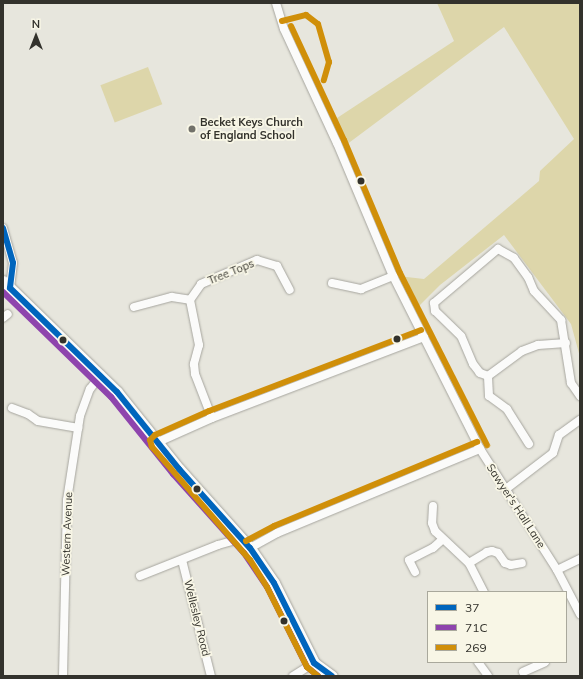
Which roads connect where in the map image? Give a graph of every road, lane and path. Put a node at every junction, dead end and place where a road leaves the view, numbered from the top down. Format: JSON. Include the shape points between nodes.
{"nodes":[{"id":1,"x":276,"y":3,"type":"edge"},
{"id":2,"x":3,"y":228,"type":"edge"},
{"id":3,"x":393,"y":276,"type":"junction"},
{"id":4,"x":332,"y":283,"type":"dead end"},
{"id":5,"x":6,"y":285,"type":"edge"},
{"id":6,"x":290,"y":290,"type":"dead end"},
{"id":7,"x":190,"y":300,"type":"junction"},
{"id":8,"x":134,"y":307,"type":"dead end"},
{"id":9,"x":424,"y":337,"type":"junction"},
{"id":10,"x":566,"y":343,"type":"junction"},
{"id":11,"x":101,"y":375,"type":"junction"},
{"id":12,"x":488,"y":376,"type":"junction"},
{"id":13,"x":580,"y":396,"type":"edge"},
{"id":14,"x":12,"y":408,"type":"dead end"},
{"id":15,"x":212,"y":418,"type":"junction"},
{"id":16,"x":580,"y":420,"type":"edge"},
{"id":17,"x":78,"y":428,"type":"junction"},
{"id":18,"x":158,"y":442,"type":"junction"},
{"id":19,"x":529,"y":444,"type":"dead end"},
{"id":20,"x":480,"y":449,"type":"junction"},
{"id":21,"x":506,"y":490,"type":"junction"},
{"id":22,"x":433,"y":506,"type":"dead end"},
{"id":23,"x":242,"y":538,"type":"junction"},
{"id":24,"x":443,"y":539,"type":"junction"},
{"id":25,"x":250,"y":548,"type":"junction"},
{"id":26,"x":580,"y":559,"type":"edge"},
{"id":27,"x":182,"y":560,"type":"junction"},
{"id":28,"x":469,"y":562,"type":"junction"},
{"id":29,"x":522,"y":563,"type":"dead end"},
{"id":30,"x":557,"y":570,"type":"junction"},
{"id":31,"x":415,"y":572,"type":"dead end"},
{"id":32,"x":140,"y":576,"type":"dead end"},
{"id":33,"x":484,"y":591,"type":"edge"},
{"id":34,"x":574,"y":602,"type":"junction"},
{"id":35,"x":567,"y":606,"type":"edge"},
{"id":36,"x":580,"y":614,"type":"edge"},
{"id":37,"x":314,"y":662,"type":"junction"},
{"id":38,"x":479,"y":663,"type":"edge"},
{"id":39,"x":542,"y":663,"type":"edge"},
{"id":40,"x":523,"y":672,"type":"dead end"},
{"id":41,"x":63,"y":676,"type":"edge"},
{"id":42,"x":211,"y":676,"type":"edge"},
{"id":43,"x":293,"y":676,"type":"edge"},
{"id":44,"x":332,"y":676,"type":"edge"},
{"id":45,"x":488,"y":676,"type":"edge"}],
"edges":[{"from":1,"to":3,"type":"street","name":"Sawyer's Hall Lane","via":[[284,29],[337,143]]},
{"from":2,"to":5,"type":"street","via":[[13,263]]},
{"from":3,"to":4,"type":"street","via":[[361,289]]},
{"from":3,"to":9,"type":"street","name":"Sawyer's Hall Lane"},
{"from":5,"to":11,"type":"main road"},
{"from":6,"to":7,"type":"street","name":"Tree Tops","via":[[277,266],[257,260],[201,284]]},
{"from":7,"to":8,"type":"street","via":[[172,297]]},
{"from":7,"to":15,"type":"street","via":[[199,345],[194,364]]},
{"from":9,"to":15,"type":"street"},
{"from":9,"to":20,"type":"street","name":"Sawyer's Hall Lane"},
{"from":10,"to":12,"type":"street","via":[[538,345],[522,351]]},
{"from":10,"to":12,"type":"street","via":[[561,320],[534,291],[528,277],[514,258],[498,249],[434,303],[435,311],[461,336],[473,364],[480,373]]},
{"from":10,"to":13,"type":"street","via":[[571,382]]},
{"from":11,"to":17,"type":"street","name":"Western Avenue","via":[[88,394]]},
{"from":11,"to":18,"type":"main road"},
{"from":12,"to":19,"type":"street","via":[[489,396],[507,408]]},
{"from":14,"to":17,"type":"street","via":[[38,421]]},
{"from":15,"to":18,"type":"street"},
{"from":16,"to":21,"type":"street","via":[[559,435],[553,453]]},
{"from":17,"to":41,"type":"street","name":"Western Avenue","via":[[66,510],[66,626]]},
{"from":18,"to":23,"type":"main road"},
{"from":20,"to":21,"type":"street","name":"Sawyer's Hall Lane"},
{"from":20,"to":25,"type":"street","via":[[277,533]]},
{"from":21,"to":30,"type":"street","name":"Sawyer's Hall Lane"},
{"from":22,"to":24,"type":"street","via":[[432,523],[435,531]]},
{"from":23,"to":25,"type":"main road"},
{"from":23,"to":27,"type":"street"},
{"from":24,"to":28,"type":"street"},
{"from":24,"to":31,"type":"street","via":[[433,548],[409,560]]},
{"from":25,"to":37,"type":"main road","via":[[274,583]]},
{"from":26,"to":30,"type":"street"},
{"from":27,"to":32,"type":"street"},
{"from":27,"to":42,"type":"street","name":"Wellesley Road"},
{"from":28,"to":29,"type":"street","via":[[492,551],[498,553],[505,563],[511,566]]},
{"from":28,"to":33,"type":"street"},
{"from":30,"to":34,"type":"street","name":"Sawyer's Hall Lane"},
{"from":34,"to":35,"type":"street"},
{"from":34,"to":36,"type":"street","name":"Sawyer's Hall Lane"},
{"from":37,"to":43,"type":"street"},
{"from":37,"to":44,"type":"main road"},
{"from":38,"to":45,"type":"street"},
{"from":39,"to":40,"type":"street"}]}
